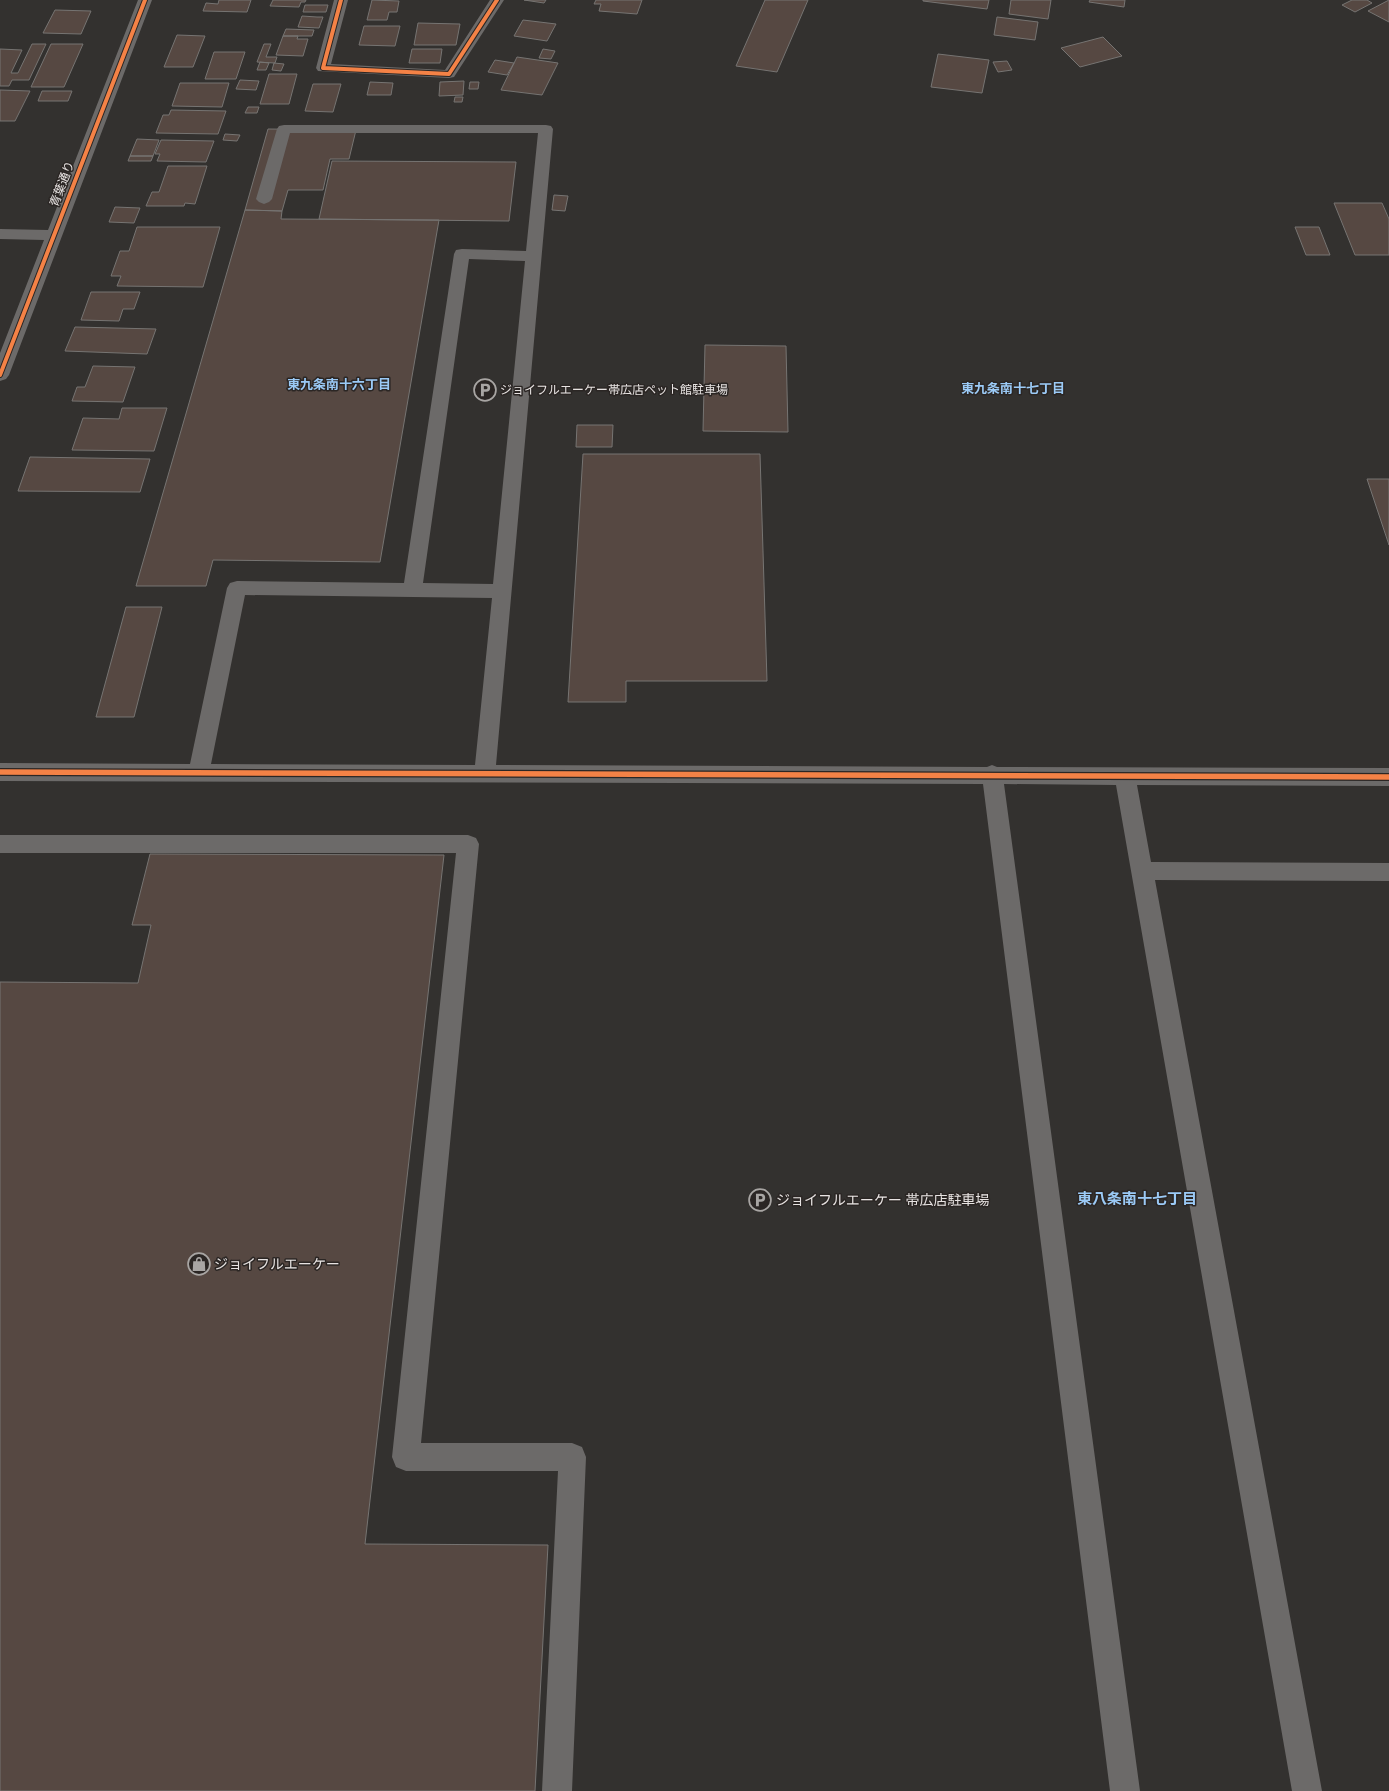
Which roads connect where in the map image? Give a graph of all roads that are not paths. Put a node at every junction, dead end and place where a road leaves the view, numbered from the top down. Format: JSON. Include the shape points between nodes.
{"nodes":[{"id":1,"x":146,"y":0,"type":"edge"},
{"id":2,"x":341,"y":0,"type":"edge"},
{"id":3,"x":497,"y":0,"type":"edge"},
{"id":4,"x":264,"y":199,"type":"dead end"},
{"id":5,"x":0,"y":234,"type":"edge"},
{"id":6,"x":54,"y":235,"type":"junction"},
{"id":7,"x":534,"y":256,"type":"junction"},
{"id":8,"x":0,"y":375,"type":"edge"},
{"id":9,"x":412,"y":590,"type":"junction"},
{"id":10,"x":502,"y":591,"type":"junction"},
{"id":11,"x":0,"y":772,"type":"edge"},
{"id":12,"x":199,"y":772,"type":"junction"},
{"id":13,"x":485,"y":773,"type":"junction"},
{"id":14,"x":992,"y":774,"type":"junction"},
{"id":15,"x":1125,"y":776,"type":"junction"},
{"id":16,"x":1389,"y":777,"type":"edge"},
{"id":17,"x":0,"y":844,"type":"edge"},
{"id":18,"x":1143,"y":871,"type":"junction"},
{"id":19,"x":1389,"y":872,"type":"edge"},
{"id":20,"x":557,"y":1791,"type":"edge"},
{"id":21,"x":1125,"y":1791,"type":"edge"},
{"id":22,"x":1307,"y":1791,"type":"edge"}],
"edges":[{"from":1,"to":6,"type":"street","name":"青葉通り"},
{"from":2,"to":3,"type":"street","via":[[323,68],[449,74]]},
{"from":4,"to":7,"type":"street","via":[[284,129],[546,128]]},
{"from":5,"to":6,"type":"street"},
{"from":6,"to":8,"type":"street","name":"青葉通り"},
{"from":7,"to":9,"type":"street","via":[[462,254]]},
{"from":7,"to":10,"type":"street"},
{"from":9,"to":10,"type":"street"},
{"from":9,"to":12,"type":"street","via":[[237,588]]},
{"from":10,"to":13,"type":"street"},
{"from":11,"to":12,"type":"street"},
{"from":12,"to":13,"type":"street"},
{"from":13,"to":14,"type":"street"},
{"from":14,"to":15,"type":"street"},
{"from":14,"to":21,"type":"street"},
{"from":15,"to":16,"type":"street"},
{"from":15,"to":18,"type":"street"},
{"from":17,"to":20,"type":"street","via":[[468,844],[406,1457],[572,1457]]},
{"from":18,"to":19,"type":"street"},
{"from":18,"to":22,"type":"street"}]}
